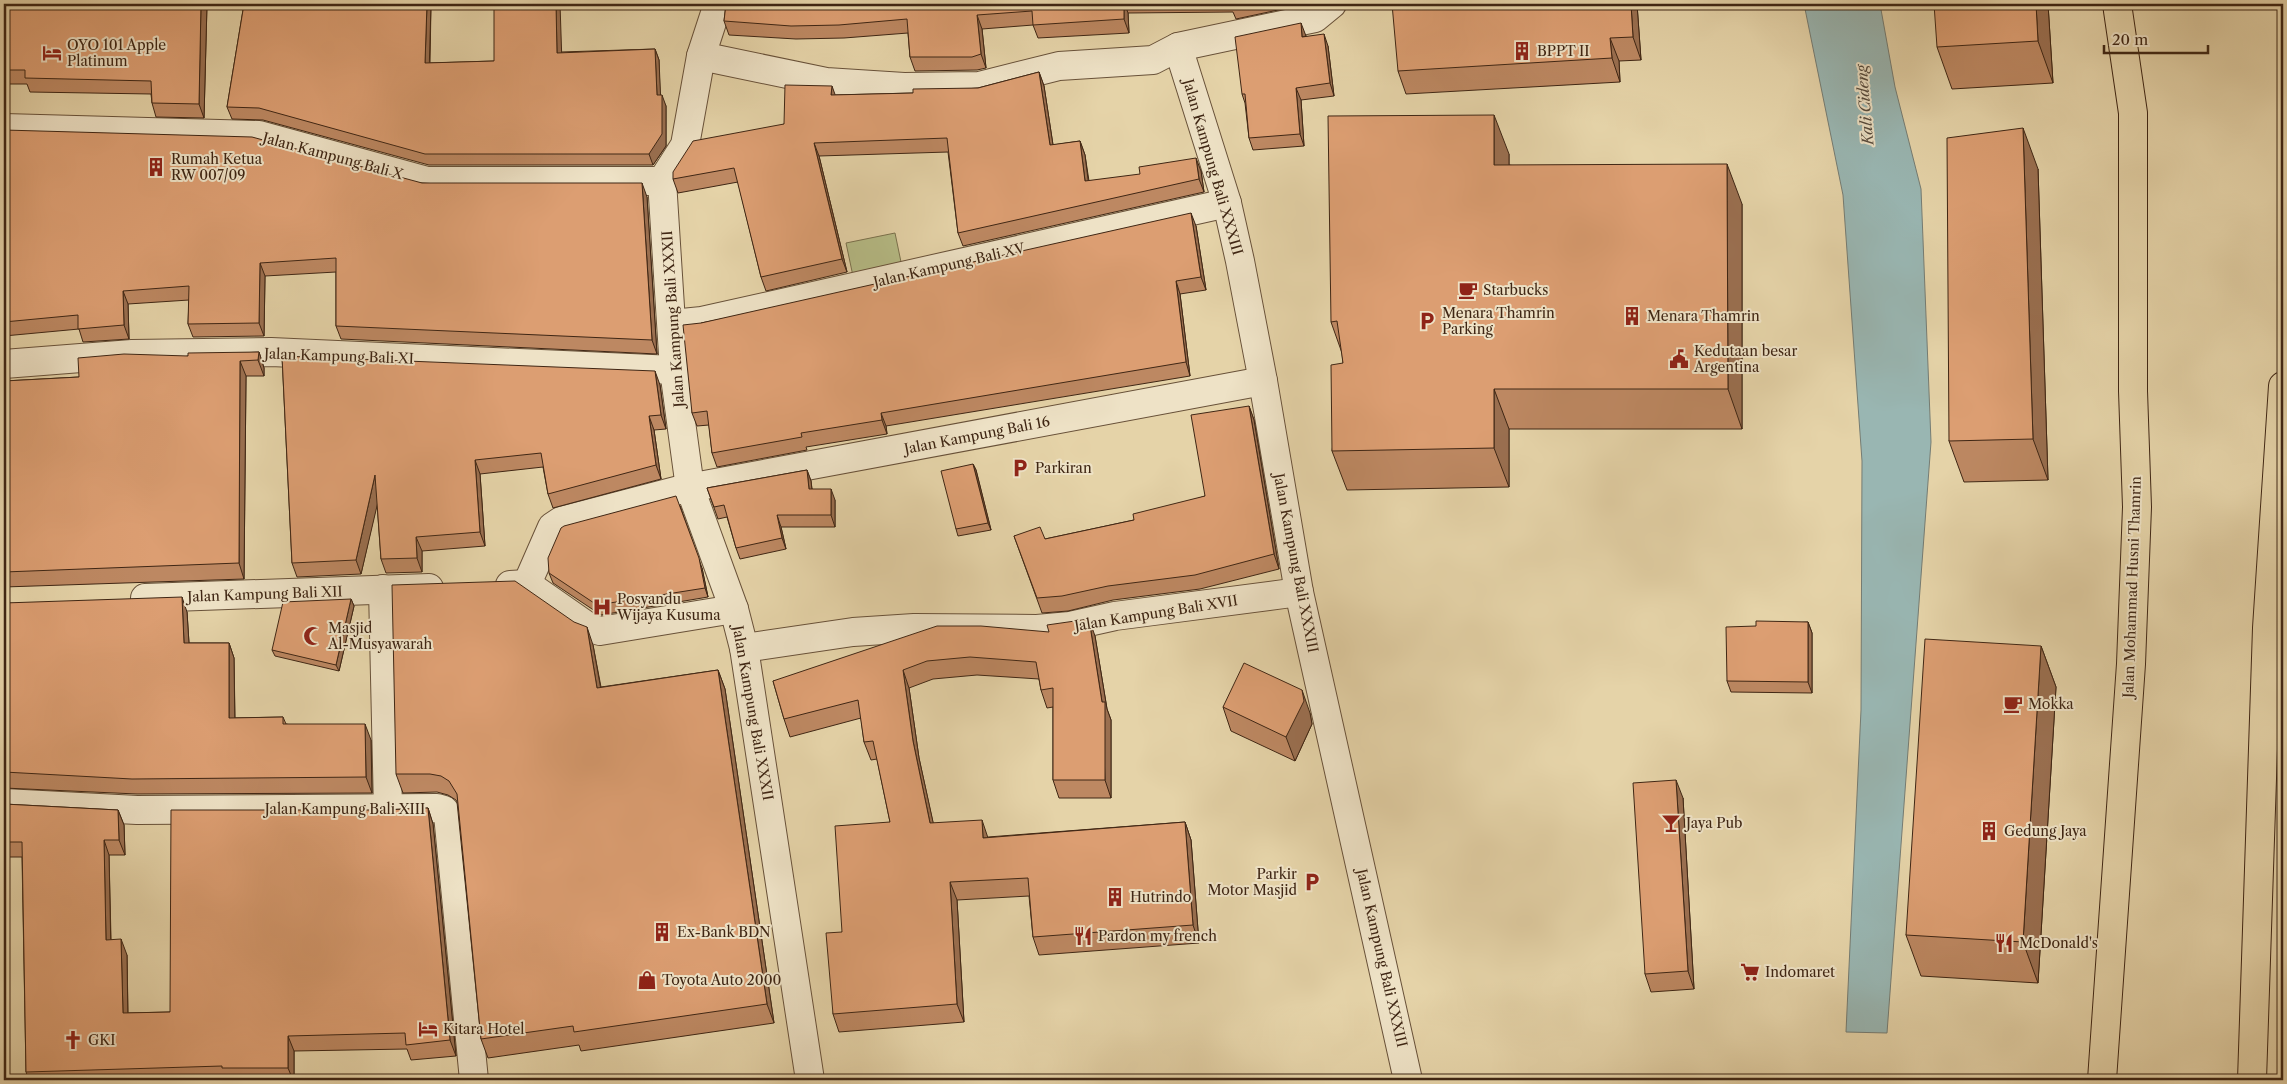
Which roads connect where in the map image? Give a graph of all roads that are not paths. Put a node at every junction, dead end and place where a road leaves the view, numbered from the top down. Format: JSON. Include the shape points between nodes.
{"nodes":[{"id":1,"x":718,"y":4,"type":"edge"},
{"id":2,"x":1332,"y":4,"type":"edge"},
{"id":3,"x":2117,"y":4,"type":"edge"},
{"id":4,"x":1178,"y":47,"type":"junction"},
{"id":5,"x":701,"y":56,"type":"junction"},
{"id":6,"x":4,"y":128,"type":"edge"},
{"id":7,"x":662,"y":181,"type":"junction"},
{"id":8,"x":1227,"y":203,"type":"junction"},
{"id":9,"x":672,"y":324,"type":"junction"},
{"id":10,"x":4,"y":364,"type":"edge"},
{"id":11,"x":674,"y":370,"type":"junction"},
{"id":12,"x":1264,"y":381,"type":"junction"},
{"id":13,"x":2283,"y":386,"type":"edge"},
{"id":14,"x":690,"y":488,"type":"junction"},
{"id":15,"x":527,"y":584,"type":"junction"},
{"id":16,"x":488,"y":586,"type":"edge"},
{"id":17,"x":450,"y":587,"type":"edge"},
{"id":18,"x":383,"y":589,"type":"junction"},
{"id":19,"x":1299,"y":592,"type":"junction"},
{"id":20,"x":123,"y":599,"type":"edge"},
{"id":21,"x":734,"y":609,"type":"junction"},
{"id":22,"x":744,"y":648,"type":"junction"},
{"id":23,"x":4,"y":803,"type":"edge"},
{"id":24,"x":388,"y":810,"type":"junction"},
{"id":25,"x":474,"y":1080,"type":"edge"},
{"id":26,"x":810,"y":1080,"type":"edge"},
{"id":27,"x":1408,"y":1080,"type":"edge"},
{"id":28,"x":2102,"y":1080,"type":"edge"},
{"id":29,"x":2252,"y":1080,"type":"edge"}],
"edges":[{"from":1,"to":5,"type":"street"},
{"from":2,"to":4,"type":"street","via":[[1315,18]]},
{"from":3,"to":28,"type":"main road","name":"Jalan Mohammad Husni Thamrin","via":[[2133,113],[2133,390],[2137,507],[2131,664]]},
{"from":4,"to":5,"type":"street","via":[[1153,60],[1059,66],[978,86],[904,87],[826,82]]},
{"from":4,"to":8,"type":"street","name":"Jalan Kampung Bali XXXIII"},
{"from":5,"to":7,"type":"street","via":[[685,145]]},
{"from":6,"to":7,"type":"street","name":"Jalan Kampung Bali X","via":[[259,135],[427,181]]},
{"from":7,"to":9,"type":"street","name":"Jalan Kampung Bali XXXII"},
{"from":8,"to":9,"type":"street","name":"Jalan Kampung Bali XV","via":[[702,321]]},
{"from":8,"to":12,"type":"street","name":"Jalan Kampung Bali XXXIII"},
{"from":9,"to":11,"type":"street","name":"Jalan Kampung Bali XXXII"},
{"from":10,"to":11,"type":"street","name":"Jalan Kampung Bali XI","via":[[132,354],[271,352]]},
{"from":11,"to":14,"type":"street","name":"Jalan Kampung Bali XXXII"},
{"from":12,"to":14,"type":"street","name":"Jalan Kampung Bali 16"},
{"from":12,"to":19,"type":"street","name":"Jalan Kampung Bali XXXIII"},
{"from":13,"to":29,"type":"main road","via":[[2267,628]]},
{"from":14,"to":15,"type":"street","via":[[556,523]]},
{"from":14,"to":21,"type":"street","name":"Jalan Kampung Bali XXXII"},
{"from":15,"to":16,"type":"street"},
{"from":15,"to":21,"type":"street","via":[[600,632]]},
{"from":17,"to":18,"type":"street","name":"Jalan Kampung Bali XII"},
{"from":18,"to":20,"type":"street","name":"Jalan Kampung Bali XII"},
{"from":18,"to":24,"type":"street"},
{"from":19,"to":22,"type":"street","name":"Jalan Kampung Bali XVII","via":[[1115,616],[1070,626],[853,632]]},
{"from":19,"to":27,"type":"street","name":"Jalan Kampung Bali XXXIII"},
{"from":21,"to":22,"type":"street","name":"Jalan Kampung Bali XXXII"},
{"from":22,"to":26,"type":"street","name":"Jalan Kampung Bali XXXII"},
{"from":23,"to":24,"type":"street","name":"Jalan Kampung Bali XIII","via":[[137,810]]},
{"from":24,"to":25,"type":"street","name":"Jalan Kampung Bali XIII","via":[[437,808],[448,815]]}]}
